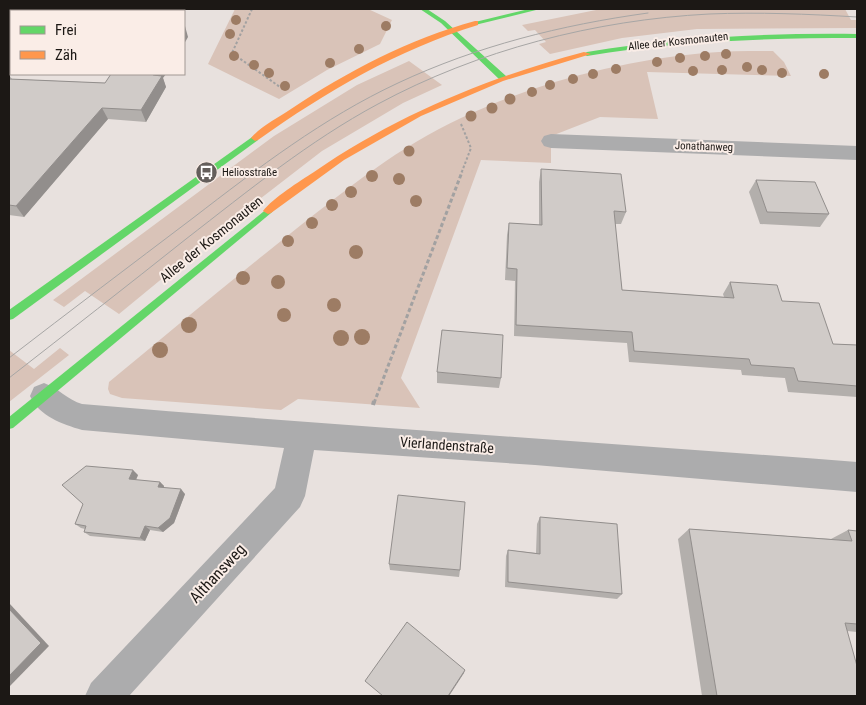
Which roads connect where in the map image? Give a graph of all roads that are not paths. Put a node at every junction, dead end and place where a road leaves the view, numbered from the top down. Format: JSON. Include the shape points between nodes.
{"nodes":[{"id":1,"x":423,"y":9,"type":"edge"},
{"id":2,"x":537,"y":9,"type":"edge"},
{"id":3,"x":451,"y":30,"type":"junction"},
{"id":4,"x":857,"y":36,"type":"edge"},
{"id":5,"x":503,"y":78,"type":"junction"},
{"id":6,"x":551,"y":141,"type":"dead end"},
{"id":7,"x":857,"y":153,"type":"edge"},
{"id":8,"x":9,"y":316,"type":"edge"},
{"id":9,"x":44,"y":396,"type":"junction"},
{"id":10,"x":9,"y":424,"type":"edge"},
{"id":11,"x":302,"y":436,"type":"junction"},
{"id":12,"x":857,"y":477,"type":"edge"},
{"id":13,"x":104,"y":696,"type":"edge"}],
"edges":[{"from":1,"to":3,"type":"main road"},
{"from":2,"to":3,"type":"main road"},
{"from":3,"to":5,"type":"main road"},
{"from":3,"to":8,"type":"main road","via":[[366,68],[280,119]]},
{"from":4,"to":5,"type":"main road","name":"Allee der Kosmonauten","via":[[738,35],[647,43],[548,64]]},
{"from":5,"to":9,"type":"main road","name":"Allee der Kosmonauten","via":[[398,124],[300,186]]},
{"from":6,"to":7,"type":"street","name":"Jonathanweg"},
{"from":9,"to":10,"type":"main road","name":"Allee der Kosmonauten"},
{"from":9,"to":11,"type":"street","name":"Vierlandenstraße","via":[[68,413],[82,417]]},
{"from":11,"to":12,"type":"street","name":"Vierlandenstraße"},
{"from":11,"to":13,"type":"street","name":"Althansweg","via":[[289,496]]}]}
